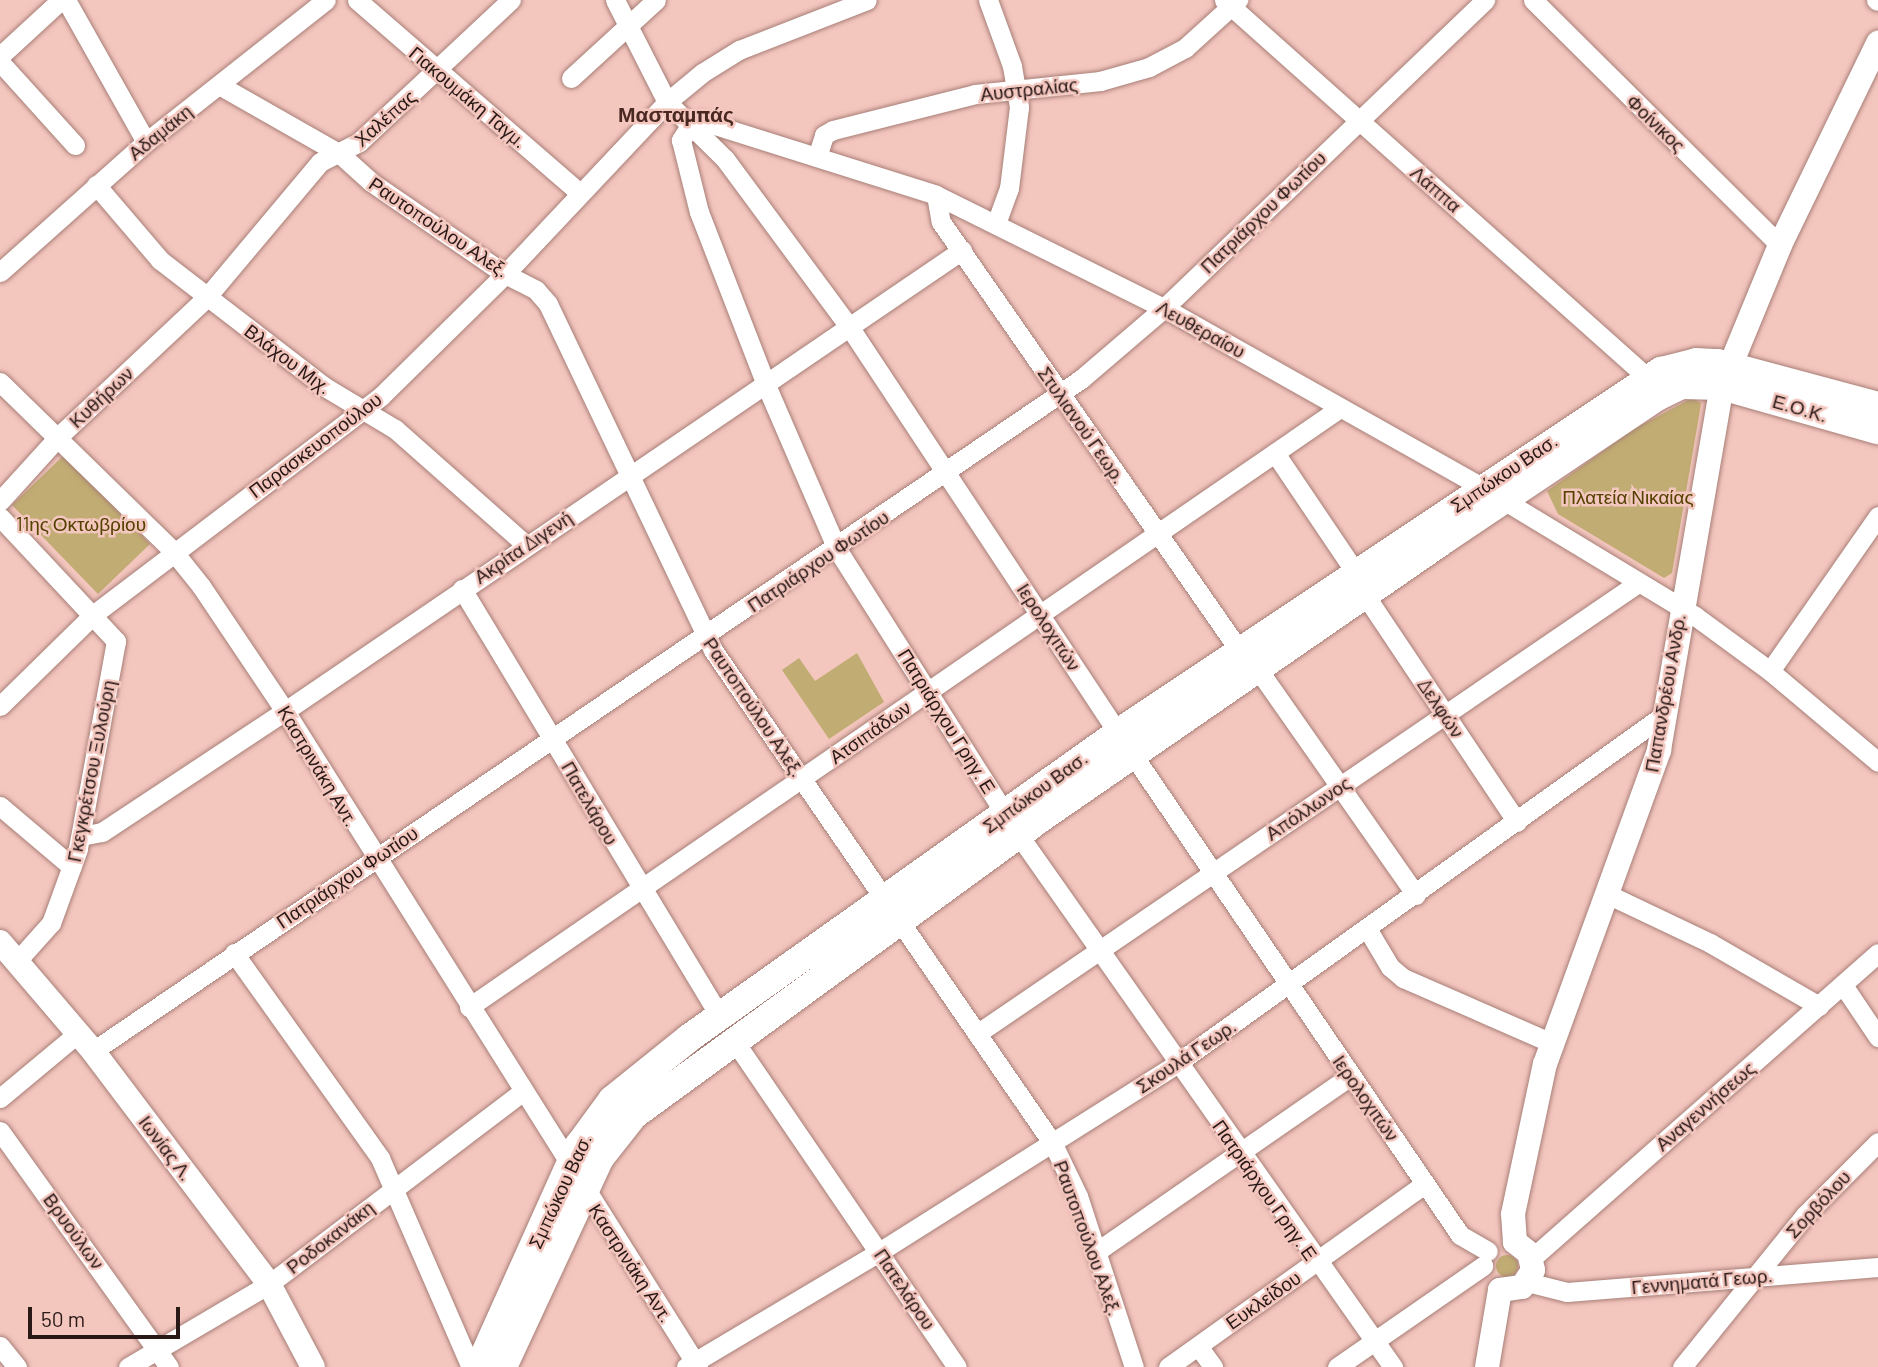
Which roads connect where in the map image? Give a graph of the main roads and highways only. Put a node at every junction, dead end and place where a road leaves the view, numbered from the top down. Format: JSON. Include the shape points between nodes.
{"nodes":[{"id":1,"x":1725,"y":375,"type":"junction"},
{"id":2,"x":1878,"y":406,"type":"edge"},
{"id":3,"x":1878,"y":430,"type":"edge"},
{"id":4,"x":1493,"y":494,"type":"junction"},
{"id":5,"x":576,"y":1179,"type":"junction"},
{"id":6,"x":479,"y":1367,"type":"edge"},
{"id":7,"x":503,"y":1367,"type":"edge"}],
"edges":[{"from":1,"to":2,"type":"main road","name":"Ε.Ο.Κ."},
{"from":1,"to":3,"type":"main road","name":"Ε.Ο.Κ."},
{"from":1,"to":4,"type":"main road","name":"Σμπώκου Βασ.","via":[[1668,391]]},
{"from":1,"to":4,"type":"main road","name":"Σμπώκου Βασ.","via":[[1696,362],[1648,378]]},
{"from":4,"to":5,"type":"main road","name":"Σμπώκου Βασ.","via":[[1125,743],[727,1027],[624,1124]]},
{"from":5,"to":6,"type":"main road","name":"Σμπώκου Βασ."},
{"from":5,"to":7,"type":"main road","name":"Σμπώκου Βασ."}]}
